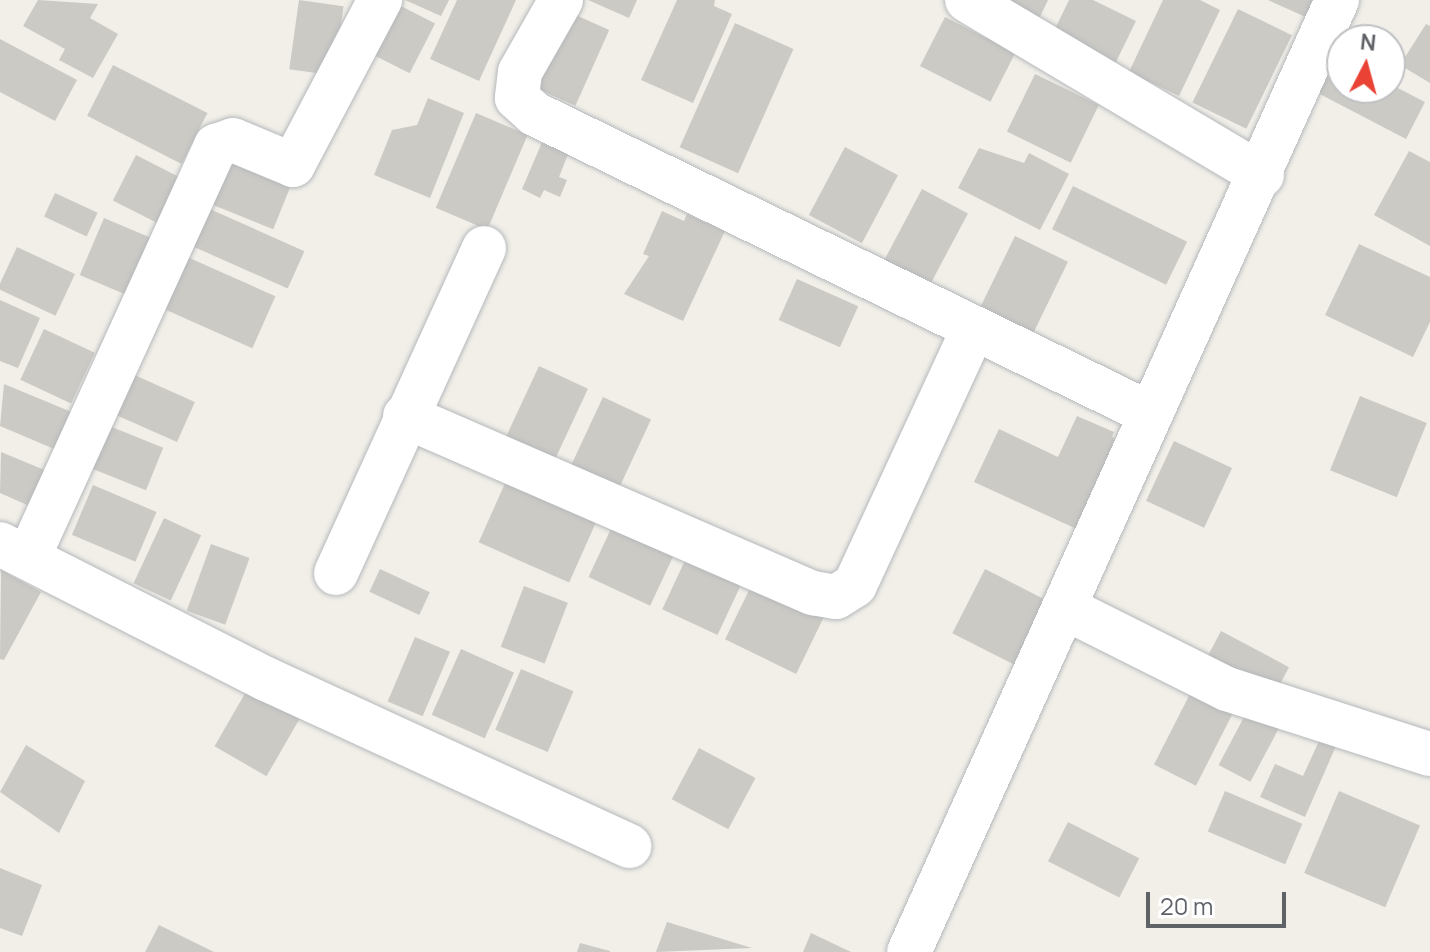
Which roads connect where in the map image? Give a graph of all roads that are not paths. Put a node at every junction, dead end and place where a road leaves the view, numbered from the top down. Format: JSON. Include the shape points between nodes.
{"nodes":[{"id":1,"x":380,"y":0,"type":"edge"},
{"id":2,"x":561,"y":0,"type":"edge"},
{"id":3,"x":967,"y":0,"type":"edge"},
{"id":4,"x":1337,"y":0,"type":"edge"},
{"id":5,"x":1262,"y":175,"type":"junction"},
{"id":6,"x":484,"y":248,"type":"dead end"},
{"id":7,"x":973,"y":330,"type":"junction"},
{"id":8,"x":1151,"y":414,"type":"junction"},
{"id":9,"x":405,"y":416,"type":"junction"},
{"id":10,"x":14,"y":550,"type":"edge"},
{"id":11,"x":336,"y":573,"type":"dead end"},
{"id":12,"x":1065,"y":608,"type":"junction"},
{"id":13,"x":1430,"y":754,"type":"edge"},
{"id":14,"x":629,"y":846,"type":"dead end"},
{"id":15,"x":909,"y":952,"type":"edge"}],
"edges":[{"from":1,"to":10,"type":"street","via":[[293,165],[233,140],[216,146]]},
{"from":2,"to":7,"type":"street","via":[[520,72],[517,98],[535,114]]},
{"from":3,"to":5,"type":"street"},
{"from":4,"to":5,"type":"street"},
{"from":5,"to":8,"type":"street"},
{"from":6,"to":9,"type":"street"},
{"from":7,"to":8,"type":"street"},
{"from":7,"to":9,"type":"street","via":[[855,585],[836,597],[813,593]]},
{"from":8,"to":12,"type":"street"},
{"from":9,"to":11,"type":"street"},
{"from":10,"to":14,"type":"street","via":[[266,679]]},
{"from":12,"to":13,"type":"street","via":[[1227,689]]},
{"from":12,"to":15,"type":"street"}]}
